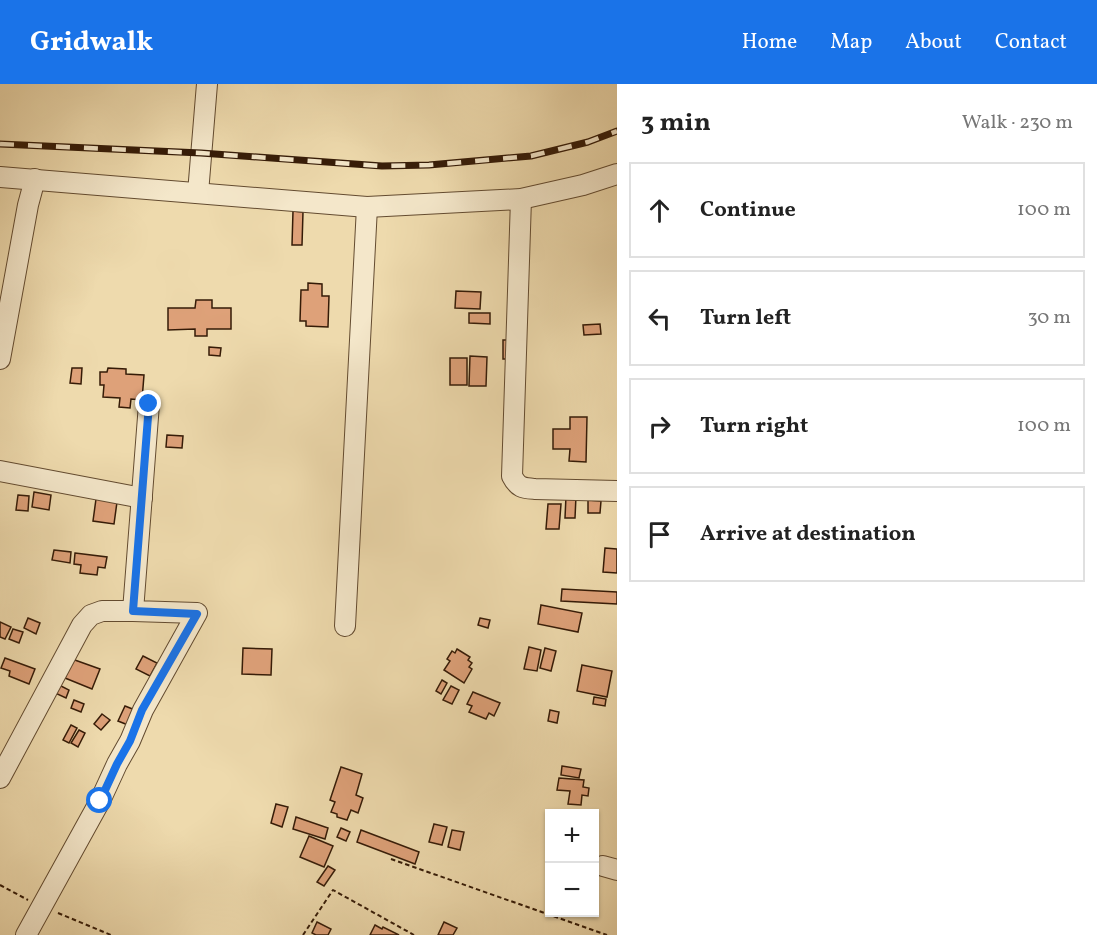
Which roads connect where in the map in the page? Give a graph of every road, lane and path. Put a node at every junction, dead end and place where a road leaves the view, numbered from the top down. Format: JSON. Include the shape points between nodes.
{"nodes":[{"id":1,"x":207,"y":84,"type":"edge"},
{"id":2,"x":617,"y":174,"type":"edge"},
{"id":3,"x":0,"y":177,"type":"edge"},
{"id":4,"x":35,"y":180,"type":"junction"},
{"id":5,"x":198,"y":193,"type":"junction"},
{"id":6,"x":521,"y":199,"type":"junction"},
{"id":7,"x":367,"y":207,"type":"junction"},
{"id":8,"x":0,"y":359,"type":"edge"},
{"id":9,"x":149,"y":404,"type":"dead end"},
{"id":10,"x":0,"y":471,"type":"edge"},
{"id":11,"x":617,"y":491,"type":"edge"},
{"id":12,"x":142,"y":498,"type":"junction"},
{"id":13,"x":133,"y":611,"type":"junction"},
{"id":14,"x":345,"y":626,"type":"dead end"},
{"id":15,"x":0,"y":778,"type":"edge"},
{"id":16,"x":391,"y":859,"type":"dead end"},
{"id":17,"x":26,"y":935,"type":"edge"},
{"id":18,"x":303,"y":935,"type":"edge"},
{"id":19,"x":414,"y":935,"type":"edge"},
{"id":20,"x":607,"y":935,"type":"edge"}],
"edges":[{"from":1,"to":5,"type":"street"},
{"from":2,"to":6,"type":"street"},
{"from":3,"to":4,"type":"street"},
{"from":4,"to":5,"type":"street"},
{"from":4,"to":8,"type":"street"},
{"from":5,"to":7,"type":"street"},
{"from":6,"to":7,"type":"street"},
{"from":6,"to":11,"type":"street","via":[[512,476],[523,488]]},
{"from":7,"to":14,"type":"street"},
{"from":9,"to":12,"type":"street"},
{"from":10,"to":12,"type":"street"},
{"from":12,"to":13,"type":"street"},
{"from":13,"to":15,"type":"street","via":[[102,611],[91,615],[82,625]]},
{"from":13,"to":17,"type":"street","via":[[197,614],[142,710],[100,801]]},
{"from":16,"to":20,"type":"path"},
{"from":18,"to":19,"type":"path","via":[[333,890]]}]}
